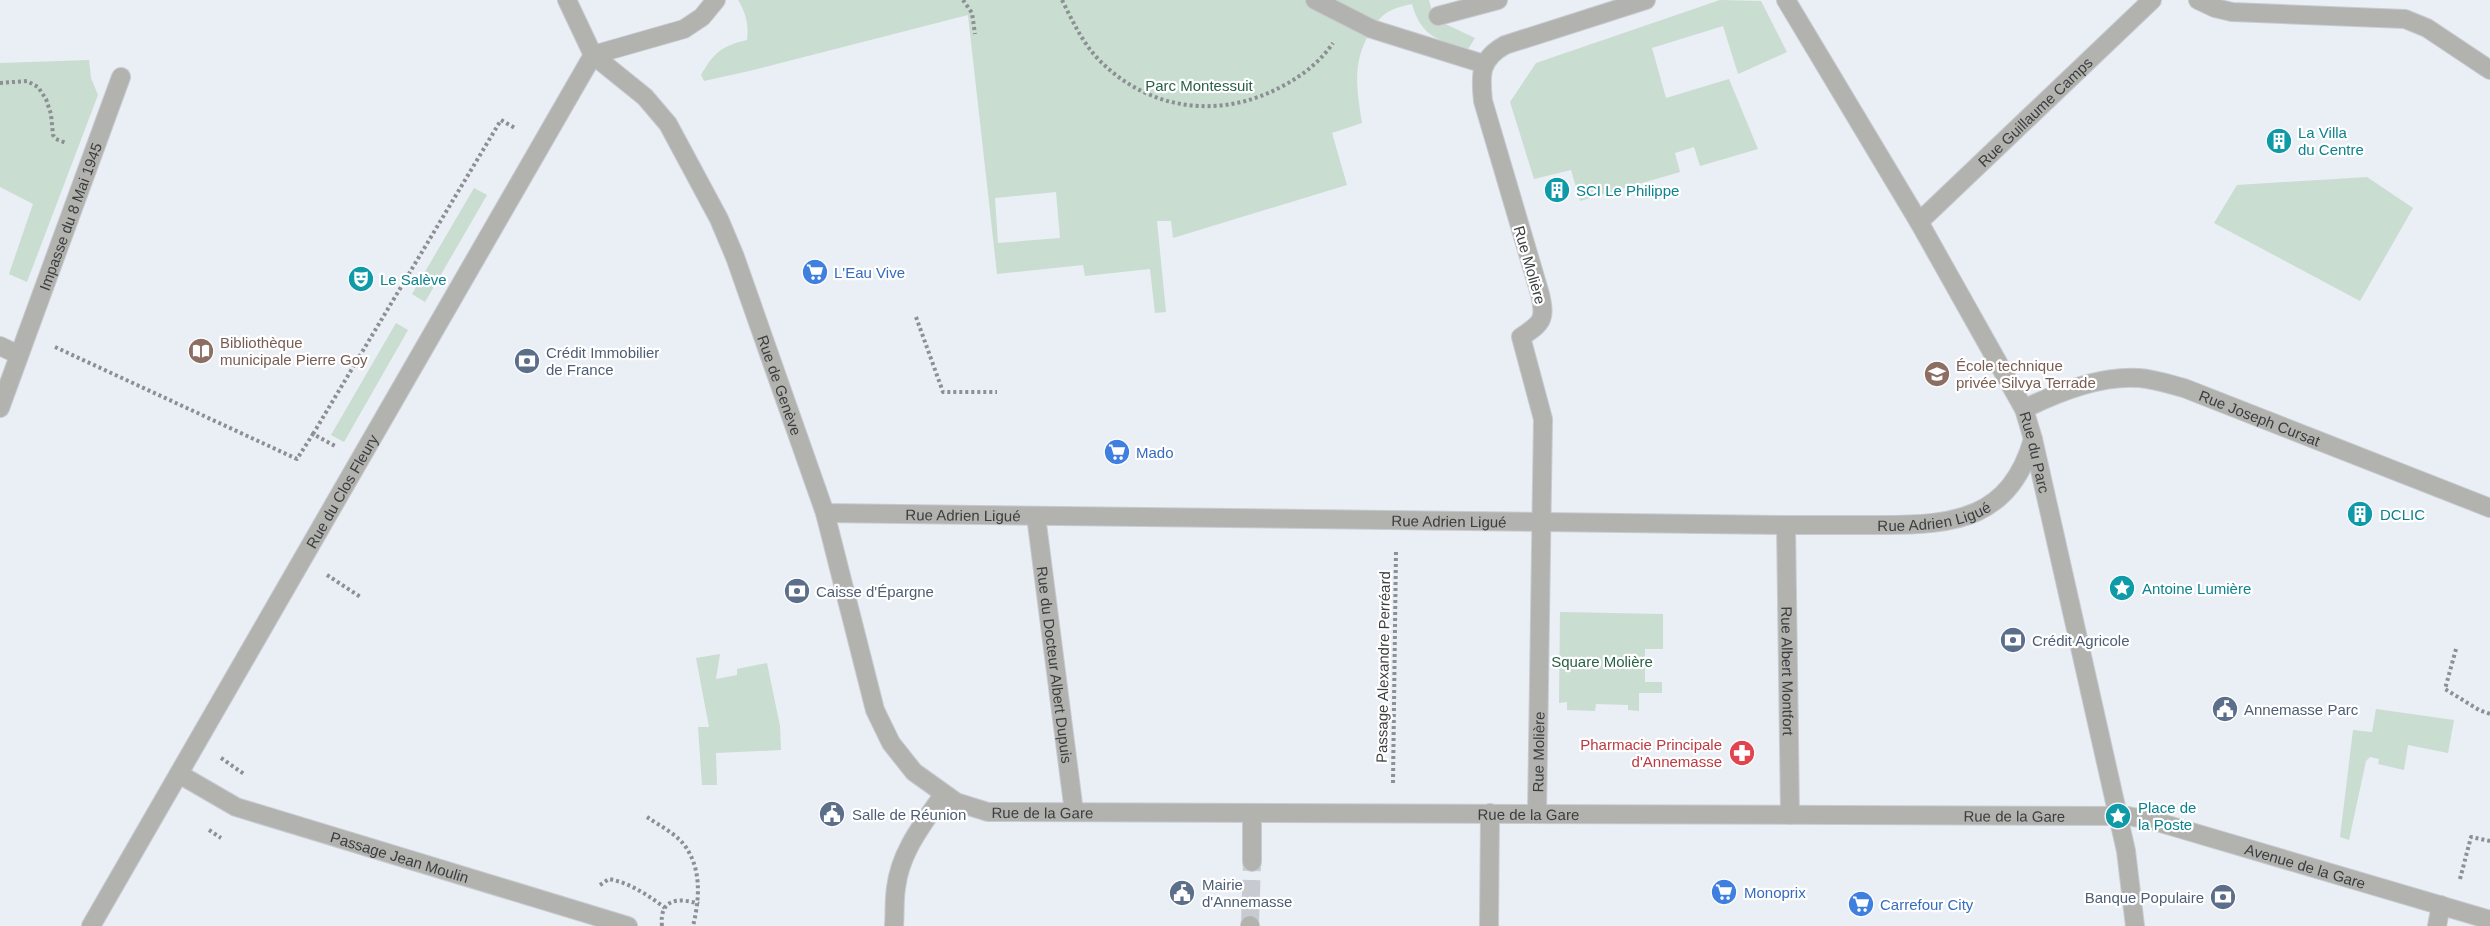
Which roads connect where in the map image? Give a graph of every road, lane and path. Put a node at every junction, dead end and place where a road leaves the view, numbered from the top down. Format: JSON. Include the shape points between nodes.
{"nodes":[{"id":1,"x":567,"y":0,"type":"edge"},
{"id":2,"x":717,"y":0,"type":"edge"},
{"id":3,"x":963,"y":0,"type":"edge"},
{"id":4,"x":1062,"y":0,"type":"edge"},
{"id":5,"x":1315,"y":0,"type":"edge"},
{"id":6,"x":1498,"y":0,"type":"edge"},
{"id":7,"x":1646,"y":0,"type":"edge"},
{"id":8,"x":1786,"y":0,"type":"edge"},
{"id":9,"x":2152,"y":0,"type":"edge"},
{"id":10,"x":2198,"y":0,"type":"edge"},
{"id":11,"x":1438,"y":16,"type":"dead end"},
{"id":12,"x":1350,"y":19,"type":"junction"},
{"id":13,"x":975,"y":34,"type":"dead end"},
{"id":14,"x":594,"y":55,"type":"junction"},
{"id":15,"x":1484,"y":64,"type":"junction"},
{"id":16,"x":2490,"y":69,"type":"edge"},
{"id":17,"x":121,"y":77,"type":"dead end"},
{"id":18,"x":0,"y":83,"type":"edge"},
{"id":19,"x":542,"y":144,"type":"junction"},
{"id":20,"x":93,"y":153,"type":"junction"},
{"id":21,"x":1919,"y":222,"type":"junction"},
{"id":22,"x":916,"y":317,"type":"dead end"},
{"id":23,"x":27,"y":334,"type":"junction"},
{"id":24,"x":0,"y":346,"type":"edge"},
{"id":25,"x":19,"y":355,"type":"junction"},
{"id":26,"x":997,"y":392,"type":"dead end"},
{"id":27,"x":0,"y":408,"type":"edge"},
{"id":28,"x":2024,"y":409,"type":"junction"},
{"id":29,"x":313,"y":434,"type":"junction"},
{"id":30,"x":2033,"y":439,"type":"junction"},
{"id":31,"x":360,"y":460,"type":"junction"},
{"id":32,"x":2490,"y":508,"type":"edge"},
{"id":33,"x":825,"y":513,"type":"junction"},
{"id":34,"x":1036,"y":516,"type":"junction"},
{"id":35,"x":1396,"y":520,"type":"junction"},
{"id":36,"x":1540,"y":522,"type":"junction"},
{"id":37,"x":1786,"y":525,"type":"junction"},
{"id":38,"x":303,"y":558,"type":"junction"},
{"id":39,"x":362,"y":598,"type":"dead end"},
{"id":40,"x":2456,"y":649,"type":"dead end"},
{"id":41,"x":2490,"y":714,"type":"edge"},
{"id":42,"x":197,"y":743,"type":"junction"},
{"id":43,"x":179,"y":774,"type":"junction"},
{"id":44,"x":252,"y":779,"type":"dead end"},
{"id":45,"x":943,"y":795,"type":"junction"},
{"id":46,"x":1074,"y":812,"type":"junction"},
{"id":47,"x":1252,"y":813,"type":"junction"},
{"id":48,"x":1393,"y":813,"type":"junction"},
{"id":49,"x":1490,"y":813,"type":"junction"},
{"id":50,"x":1537,"y":814,"type":"junction"},
{"id":51,"x":1790,"y":815,"type":"junction"},
{"id":52,"x":2118,"y":816,"type":"junction"},
{"id":53,"x":648,"y":817,"type":"dead end"},
{"id":54,"x":2490,"y":841,"type":"edge"},
{"id":55,"x":1252,"y":862,"type":"tunnel mouth"},
{"id":56,"x":646,"y":893,"type":"dead end"},
{"id":57,"x":699,"y":904,"type":"junction"},
{"id":58,"x":2447,"y":907,"type":"junction"},
{"id":59,"x":665,"y":908,"type":"junction"},
{"id":60,"x":2490,"y":920,"type":"edge"},
{"id":61,"x":91,"y":926,"type":"edge"},
{"id":62,"x":627,"y":926,"type":"edge"},
{"id":63,"x":662,"y":926,"type":"edge"},
{"id":64,"x":693,"y":926,"type":"edge"},
{"id":65,"x":894,"y":926,"type":"edge"},
{"id":66,"x":1489,"y":926,"type":"edge"},
{"id":67,"x":2135,"y":926,"type":"edge"},
{"id":68,"x":2437,"y":926,"type":"edge"}],
"edges":[{"from":1,"to":14,"type":"street","name":"Rue de Genève"},
{"from":2,"to":14,"type":"street","via":[[693,24]]},
{"from":3,"to":13,"type":"path","via":[[972,13]]},
{"from":4,"to":12,"type":"path","via":[[1102,64],[1143,92],[1192,107],[1243,102],[1293,81],[1320,60]]},
{"from":5,"to":12,"type":"street"},
{"from":6,"to":11,"type":"street"},
{"from":7,"to":15,"type":"street","via":[[1511,42],[1489,55]]},
{"from":8,"to":21,"type":"street","name":"Rue du Parc"},
{"from":9,"to":21,"type":"street","name":"Rue Guillaume Camps"},
{"from":10,"to":16,"type":"street","via":[[2232,12],[2405,19],[2427,28]]},
{"from":12,"to":15,"type":"street","via":[[1393,37]]},
{"from":14,"to":19,"type":"street","name":"Rue du Clos Fleury"},
{"from":14,"to":33,"type":"street","name":"Rue de Genève","via":[[660,112],[719,219]]},
{"from":15,"to":36,"type":"street","name":"Rue Molière","via":[[1483,101],[1542,305],[1541,321],[1521,337],[1543,419]]},
{"from":17,"to":20,"type":"street","name":"Impasse du 8 Mai 1945"},
{"from":18,"to":20,"type":"path","via":[[33,83],[46,99],[56,139]]},
{"from":19,"to":29,"type":"path","via":[[501,120]]},
{"from":19,"to":31,"type":"street","name":"Rue du Clos Fleury"},
{"from":20,"to":23,"type":"street","name":"Impasse du 8 Mai 1945"},
{"from":21,"to":28,"type":"street","name":"Rue du Parc"},
{"from":22,"to":26,"type":"path","via":[[943,392]]},
{"from":23,"to":25,"type":"street","name":"Impasse du 8 Mai 1945"},
{"from":23,"to":29,"type":"path","via":[[297,459]]},
{"from":24,"to":25,"type":"street"},
{"from":25,"to":27,"type":"street","name":"Impasse du 8 Mai 1945"},
{"from":28,"to":30,"type":"street","name":"Rue du Parc"},
{"from":28,"to":32,"type":"street","name":"Rue Joseph Cursat","via":[[2103,380],[2158,381],[2184,387]]},
{"from":29,"to":31,"type":"path"},
{"from":30,"to":37,"type":"street","name":"Rue Adrien Ligué","via":[[2015,479],[1994,501],[1969,516],[1925,525]]},
{"from":30,"to":52,"type":"street","name":"Rue du Parc"},
{"from":31,"to":38,"type":"street","name":"Rue du Clos Fleury"},
{"from":33,"to":34,"type":"street","name":"Rue Adrien Ligué"},
{"from":33,"to":45,"type":"street","name":"Rue de Genève","via":[[875,710],[902,758]]},
{"from":34,"to":35,"type":"street","name":"Rue Adrien Ligué"},
{"from":34,"to":46,"type":"street","name":"Rue du Docteur Albert Dupuis"},
{"from":35,"to":36,"type":"street","name":"Rue Adrien Ligué"},
{"from":35,"to":48,"type":"path","name":"Passage Alexandre Perréard"},
{"from":36,"to":37,"type":"street","name":"Rue Adrien Ligué"},
{"from":36,"to":50,"type":"street","name":"Rue Molière"},
{"from":37,"to":51,"type":"street","name":"Rue Albert Montfort"},
{"from":38,"to":39,"type":"path"},
{"from":38,"to":42,"type":"street","name":"Rue du Clos Fleury"},
{"from":40,"to":41,"type":"path","via":[[2445,689]]},
{"from":42,"to":43,"type":"street","name":"Rue du Clos Fleury"},
{"from":42,"to":44,"type":"path"},
{"from":43,"to":61,"type":"street","name":"Rue du Clos Fleury"},
{"from":43,"to":62,"type":"street","name":"Passage Jean Moulin","via":[[236,807]]},
{"from":45,"to":46,"type":"street","name":"Rue de la Gare","via":[[988,812]]},
{"from":45,"to":65,"type":"street","via":[[905,855],[896,888]]},
{"from":46,"to":47,"type":"street","name":"Rue de la Gare"},
{"from":47,"to":48,"type":"street","name":"Rue de la Gare"},
{"from":47,"to":55,"type":"street"},
{"from":48,"to":49,"type":"street","name":"Rue de la Gare"},
{"from":49,"to":50,"type":"street","name":"Rue de la Gare"},
{"from":49,"to":66,"type":"street"},
{"from":50,"to":51,"type":"street","name":"Rue de la Gare"},
{"from":51,"to":52,"type":"street","name":"Rue de la Gare"},
{"from":52,"to":58,"type":"street","name":"Avenue de la Gare","via":[[2154,821]]},
{"from":52,"to":67,"type":"street","name":"Rue du Parc","via":[[2130,872]]},
{"from":53,"to":57,"type":"path","via":[[687,849],[695,869]]},
{"from":54,"to":58,"type":"path","via":[[2471,837]]},
{"from":56,"to":59,"type":"path"},
{"from":57,"to":59,"type":"path","via":[[683,899],[670,902]]},
{"from":57,"to":64,"type":"path"},
{"from":58,"to":60,"type":"street","name":"Avenue de la Gare"},
{"from":58,"to":68,"type":"street"},
{"from":59,"to":63,"type":"path"}]}
